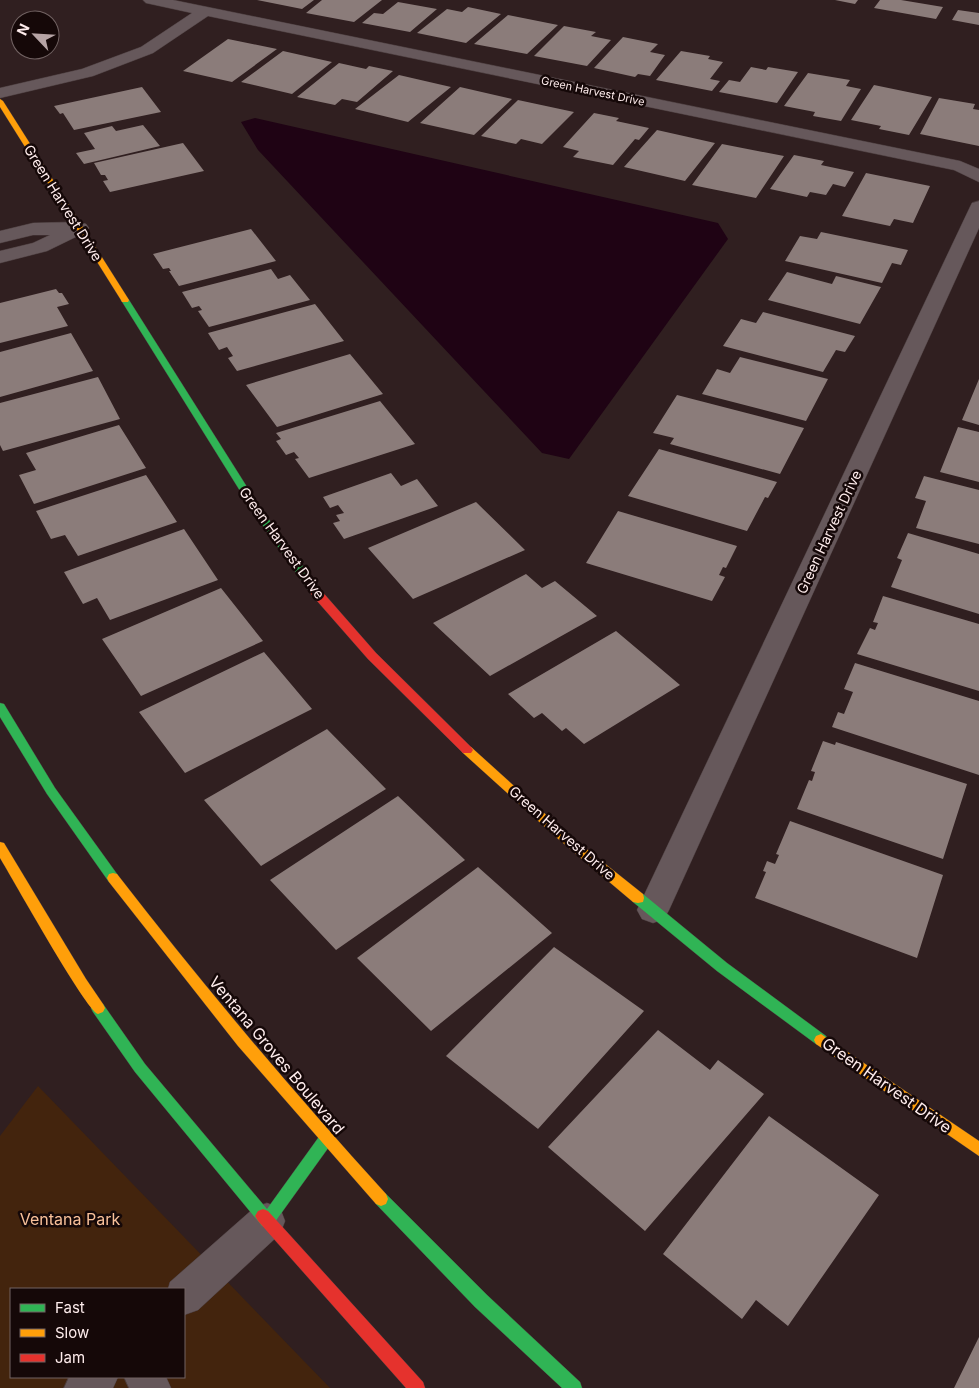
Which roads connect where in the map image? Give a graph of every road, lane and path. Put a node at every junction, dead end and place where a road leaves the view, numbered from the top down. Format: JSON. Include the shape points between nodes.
{"nodes":[{"id":1,"x":151,"y":0,"type":"edge"},
{"id":2,"x":204,"y":12,"type":"junction"},
{"id":3,"x":0,"y":93,"type":"edge"},
{"id":4,"x":0,"y":101,"type":"edge"},
{"id":5,"x":979,"y":177,"type":"edge"},
{"id":6,"x":979,"y":207,"type":"edge"},
{"id":7,"x":79,"y":228,"type":"junction"},
{"id":8,"x":0,"y":237,"type":"edge"},
{"id":9,"x":0,"y":257,"type":"edge"},
{"id":10,"x":0,"y":707,"type":"edge"},
{"id":11,"x":0,"y":847,"type":"edge"},
{"id":12,"x":653,"y":910,"type":"junction"},
{"id":13,"x":326,"y":1139,"type":"junction"},
{"id":14,"x":979,"y":1149,"type":"edge"},
{"id":15,"x":267,"y":1221,"type":"junction"},
{"id":16,"x":185,"y":1295,"type":"edge"},
{"id":17,"x":97,"y":1378,"type":"edge"},
{"id":18,"x":84,"y":1388,"type":"edge"},
{"id":19,"x":417,"y":1388,"type":"edge"},
{"id":20,"x":574,"y":1388,"type":"edge"}],
"edges":[{"from":1,"to":2,"type":"street","name":"Green Harvest Drive"},
{"from":2,"to":3,"type":"street","via":[[147,50],[87,73]]},
{"from":2,"to":5,"type":"street","name":"Green Harvest Drive","via":[[960,166]]},
{"from":4,"to":7,"type":"street","name":"Green Harvest Drive"},
{"from":6,"to":12,"type":"street","name":"Green Harvest Drive"},
{"from":7,"to":8,"type":"street","via":[[33,228]]},
{"from":7,"to":9,"type":"street","via":[[40,247]]},
{"from":7,"to":12,"type":"street","name":"Green Harvest Drive","via":[[254,508],[311,586],[372,656],[457,741],[560,834]]},
{"from":10,"to":13,"type":"street","name":"Ventana Groves Boulevard","via":[[50,790],[113,877],[293,1104]]},
{"from":11,"to":15,"type":"street","via":[[81,982],[140,1068]]},
{"from":12,"to":14,"type":"street","name":"Green Harvest Drive","via":[[722,967],[853,1063]]},
{"from":13,"to":15,"type":"street"},
{"from":13,"to":20,"type":"street","name":"Ventana Groves Boulevard","via":[[409,1228],[531,1350]]},
{"from":15,"to":16,"type":"street"},
{"from":15,"to":19,"type":"street"},
{"from":17,"to":18,"type":"street"}]}
